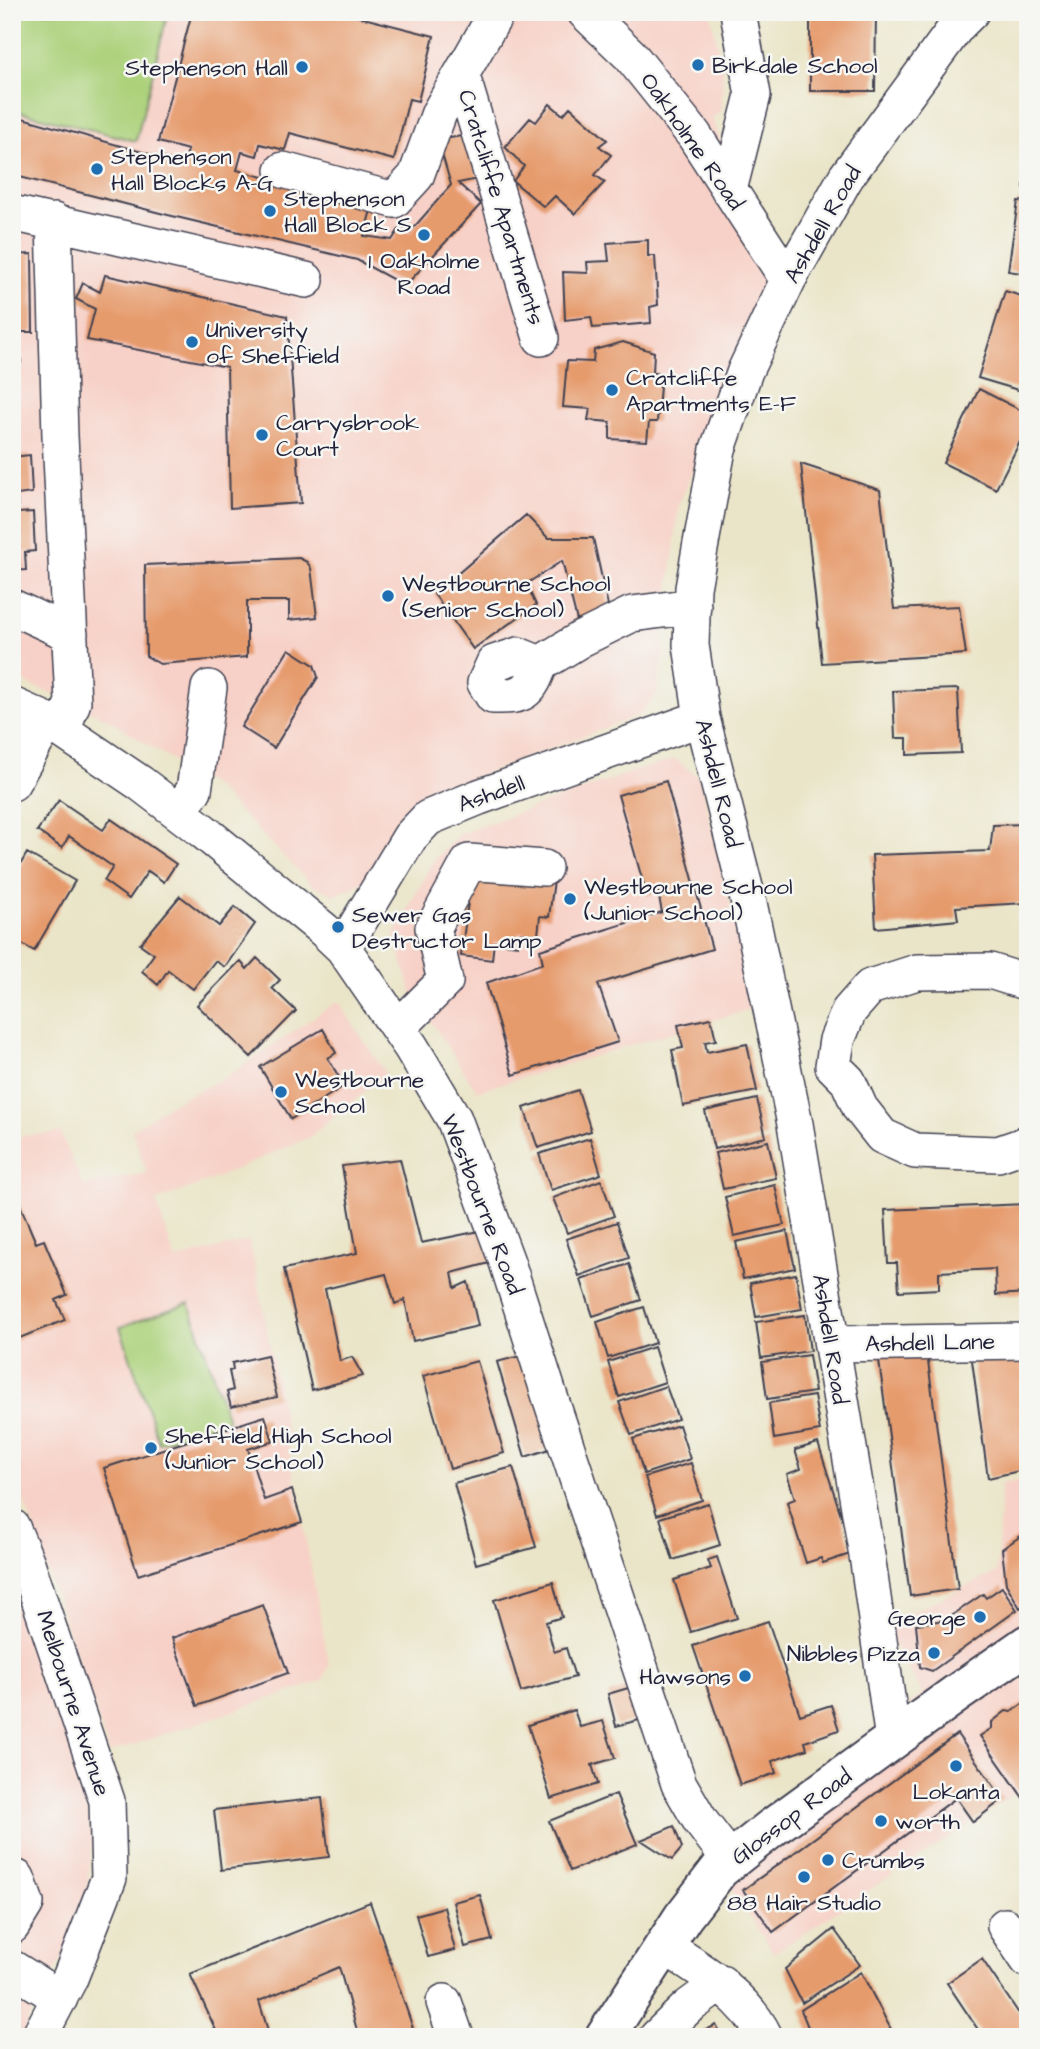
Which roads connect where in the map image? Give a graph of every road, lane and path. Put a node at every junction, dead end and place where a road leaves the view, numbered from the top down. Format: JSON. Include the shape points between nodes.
{"nodes":[{"id":1,"x":497,"y":12,"type":"edge"},
{"id":2,"x":738,"y":12,"type":"edge"},
{"id":3,"x":595,"y":15,"type":"edge"},
{"id":4,"x":958,"y":20,"type":"edge"},
{"id":5,"x":462,"y":76,"type":"junction"},
{"id":6,"x":283,"y":170,"type":"dead end"},
{"id":7,"x":729,"y":190,"type":"junction"},
{"id":8,"x":12,"y":213,"type":"edge"},
{"id":9,"x":54,"y":221,"type":"junction"},
{"id":10,"x":306,"y":280,"type":"dead end"},
{"id":11,"x":788,"y":280,"type":"junction"},
{"id":12,"x":541,"y":338,"type":"dead end"},
{"id":13,"x":693,"y":606,"type":"junction"},
{"id":14,"x":12,"y":607,"type":"edge"},
{"id":15,"x":70,"y":634,"type":"junction"},
{"id":16,"x":540,"y":664,"type":"dead end"},
{"id":17,"x":209,"y":688,"type":"dead end"},
{"id":18,"x":12,"y":705,"type":"edge"},
{"id":19,"x":702,"y":718,"type":"junction"},
{"id":20,"x":55,"y":726,"type":"junction"},
{"id":21,"x":12,"y":783,"type":"edge"},
{"id":22,"x":178,"y":813,"type":"junction"},
{"id":23,"x":544,"y":868,"type":"dead end"},
{"id":24,"x":342,"y":948,"type":"junction"},
{"id":25,"x":1028,"y":984,"type":"edge"},
{"id":26,"x":398,"y":1028,"type":"junction"},
{"id":27,"x":834,"y":1066,"type":"junction"},
{"id":28,"x":784,"y":1072,"type":"junction"},
{"id":29,"x":1028,"y":1142,"type":"edge"},
{"id":30,"x":1028,"y":1341,"type":"edge"},
{"id":31,"x":832,"y":1344,"type":"junction"},
{"id":32,"x":12,"y":1527,"type":"edge"},
{"id":33,"x":1028,"y":1644,"type":"edge"},
{"id":34,"x":894,"y":1740,"type":"junction"},
{"id":35,"x":730,"y":1861,"type":"junction"},
{"id":36,"x":17,"y":1878,"type":"dead end"},
{"id":37,"x":12,"y":1926,"type":"edge"},
{"id":38,"x":1005,"y":1926,"type":"dead end"},
{"id":39,"x":664,"y":1946,"type":"junction"},
{"id":40,"x":1028,"y":1960,"type":"edge"},
{"id":41,"x":12,"y":1968,"type":"edge"},
{"id":42,"x":721,"y":1983,"type":"junction"},
{"id":43,"x":60,"y":1998,"type":"junction"},
{"id":44,"x":444,"y":2002,"type":"dead end"},
{"id":45,"x":39,"y":2037,"type":"edge"},
{"id":46,"x":456,"y":2037,"type":"edge"},
{"id":47,"x":605,"y":2037,"type":"edge"},
{"id":48,"x":657,"y":2037,"type":"edge"},
{"id":49,"x":765,"y":2037,"type":"edge"}],
"edges":[{"from":1,"to":5,"type":"street"},
{"from":2,"to":7,"type":"street","via":[[754,95]]},
{"from":3,"to":7,"type":"street","name":"Oakholme Road","via":[[694,135]]},
{"from":4,"to":11,"type":"street","name":"Ashdell Road","via":[[846,177]]},
{"from":5,"to":6,"type":"street","via":[[439,113],[416,176],[394,200]]},
{"from":5,"to":12,"type":"street","name":"Cratcliffe Apartments"},
{"from":7,"to":11,"type":"street","name":"Oakholme Road"},
{"from":8,"to":9,"type":"street"},
{"from":9,"to":10,"type":"street"},
{"from":9,"to":15,"type":"street"},
{"from":11,"to":13,"type":"street","name":"Ashdell Road","via":[[745,371],[718,449]]},
{"from":13,"to":16,"type":"street","via":[[632,614]]},
{"from":13,"to":19,"type":"street","name":"Ashdell Road","via":[[691,645]]},
{"from":14,"to":15,"type":"street"},
{"from":15,"to":20,"type":"street","via":[[74,702]]},
{"from":17,"to":22,"type":"street","via":[[194,790]]},
{"from":18,"to":20,"type":"street","name":"Westbourne Road"},
{"from":19,"to":24,"type":"street","name":"Ashdell","via":[[428,818],[410,837]]},
{"from":19,"to":28,"type":"street","name":"Ashdell Road","via":[[749,903]]},
{"from":20,"to":21,"type":"street"},
{"from":20,"to":22,"type":"street","name":"Westbourne Road"},
{"from":22,"to":24,"type":"street","name":"Westbourne Road"},
{"from":23,"to":26,"type":"street","via":[[469,862],[433,928],[445,981]]},
{"from":24,"to":26,"type":"street","name":"Westbourne Road"},
{"from":25,"to":27,"type":"street","via":[[990,971],[918,972],[870,987],[849,1011],[836,1040]]},
{"from":26,"to":35,"type":"street","name":"Westbourne Road","via":[[454,1119],[508,1262],[679,1784]]},
{"from":27,"to":28,"type":"street"},
{"from":27,"to":29,"type":"street","via":[[882,1136],[915,1151],[998,1154]]},
{"from":28,"to":31,"type":"street","name":"Ashdell Road"},
{"from":30,"to":31,"type":"street","name":"Ashdell Lane"},
{"from":31,"to":34,"type":"street","name":"Ashdell Road"},
{"from":32,"to":43,"type":"street","name":"Melbourne Avenue","via":[[107,1801],[109,1878]]},
{"from":33,"to":34,"type":"main road","name":"Glossop Road"},
{"from":34,"to":35,"type":"main road","name":"Glossop Road"},
{"from":35,"to":39,"type":"main road","name":"Glossop Road","via":[[697,1897]]},
{"from":36,"to":37,"type":"street","via":[[26,1903]]},
{"from":38,"to":40,"type":"street"},
{"from":39,"to":42,"type":"street"},
{"from":39,"to":47,"type":"main road","name":"Glossop Road"},
{"from":41,"to":43,"type":"street"},
{"from":42,"to":48,"type":"street"},
{"from":42,"to":49,"type":"street"},
{"from":43,"to":45,"type":"street","name":"Melbourne Avenue"},
{"from":44,"to":46,"type":"street"}]}
